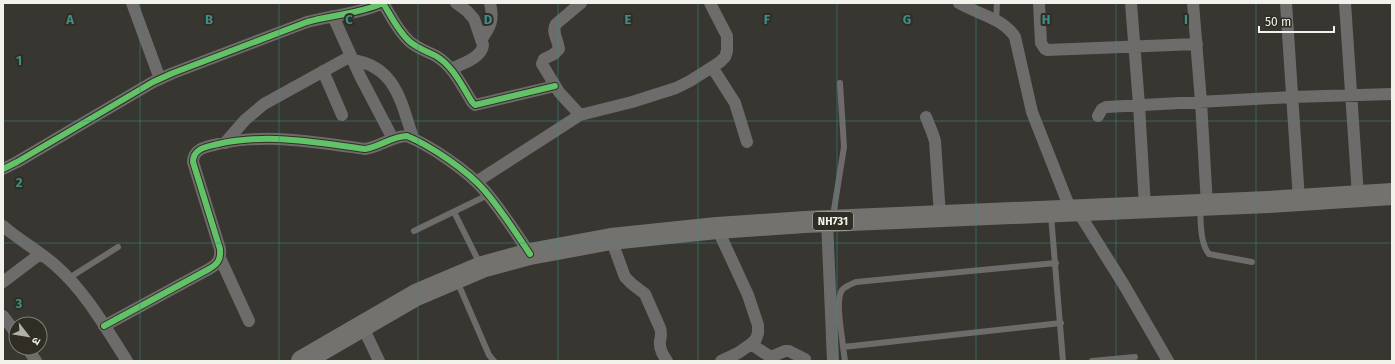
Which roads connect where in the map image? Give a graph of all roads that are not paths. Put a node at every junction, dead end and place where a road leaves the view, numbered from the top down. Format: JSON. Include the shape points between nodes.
{"nodes":[{"id":1,"x":132,"y":3,"type":"edge"},
{"id":2,"x":456,"y":3,"type":"edge"},
{"id":3,"x":490,"y":3,"type":"edge"},
{"id":4,"x":581,"y":3,"type":"edge"},
{"id":5,"x":710,"y":3,"type":"edge"},
{"id":6,"x":959,"y":3,"type":"edge"},
{"id":7,"x":997,"y":3,"type":"edge"},
{"id":8,"x":1039,"y":3,"type":"edge"},
{"id":9,"x":1131,"y":3,"type":"edge"},
{"id":10,"x":1193,"y":3,"type":"edge"},
{"id":11,"x":1286,"y":3,"type":"edge"},
{"id":12,"x":1345,"y":3,"type":"edge"},
{"id":13,"x":333,"y":16,"type":"junction"},
{"id":14,"x":996,"y":21,"type":"junction"},
{"id":15,"x":481,"y":40,"type":"junction"},
{"id":16,"x":1196,"y":44,"type":"junction"},
{"id":17,"x":1134,"y":47,"type":"junction"},
{"id":18,"x":352,"y":58,"type":"junction"},
{"id":19,"x":712,"y":67,"type":"junction"},
{"id":20,"x":451,"y":69,"type":"junction"},
{"id":21,"x":323,"y":71,"type":"junction"},
{"id":22,"x":160,"y":79,"type":"junction"},
{"id":23,"x":840,"y":83,"type":"dead end"},
{"id":24,"x":555,"y":86,"type":"junction"},
{"id":25,"x":1392,"y":94,"type":"edge"},
{"id":26,"x":1350,"y":95,"type":"junction"},
{"id":27,"x":1292,"y":97,"type":"junction"},
{"id":28,"x":1201,"y":102,"type":"junction"},
{"id":29,"x":1139,"y":105,"type":"junction"},
{"id":30,"x":342,"y":115,"type":"dead end"},
{"id":31,"x":580,"y":115,"type":"junction"},
{"id":32,"x":1098,"y":116,"type":"dead end"},
{"id":33,"x":926,"y":117,"type":"dead end"},
{"id":34,"x":413,"y":138,"type":"junction"},
{"id":35,"x":393,"y":139,"type":"junction"},
{"id":36,"x":747,"y":142,"type":"dead end"},
{"id":37,"x":225,"y":143,"type":"junction"},
{"id":38,"x":3,"y":169,"type":"edge"},
{"id":39,"x":476,"y":182,"type":"junction"},
{"id":40,"x":1392,"y":194,"type":"edge"},
{"id":41,"x":488,"y":195,"type":"junction"},
{"id":42,"x":1358,"y":196,"type":"junction"},
{"id":43,"x":1299,"y":200,"type":"junction"},
{"id":44,"x":1203,"y":205,"type":"junction"},
{"id":45,"x":1145,"y":207,"type":"junction"},
{"id":46,"x":1066,"y":211,"type":"junction"},
{"id":47,"x":454,"y":212,"type":"junction"},
{"id":48,"x":940,"y":216,"type":"junction"},
{"id":49,"x":830,"y":221,"type":"junction"},
{"id":50,"x":3,"y":226,"type":"edge"},
{"id":51,"x":717,"y":228,"type":"junction"},
{"id":52,"x":414,"y":232,"type":"dead end"},
{"id":53,"x":611,"y":239,"type":"junction"},
{"id":54,"x":118,"y":247,"type":"dead end"},
{"id":55,"x":40,"y":254,"type":"junction"},
{"id":56,"x":530,"y":254,"type":"junction"},
{"id":57,"x":220,"y":258,"type":"junction"},
{"id":58,"x":1252,"y":262,"type":"dead end"},
{"id":59,"x":1056,"y":263,"type":"junction"},
{"id":60,"x":482,"y":267,"type":"junction"},
{"id":61,"x":456,"y":277,"type":"junction"},
{"id":62,"x":69,"y":278,"type":"junction"},
{"id":63,"x":3,"y":282,"type":"edge"},
{"id":64,"x":249,"y":321,"type":"dead end"},
{"id":65,"x":1061,"y":323,"type":"junction"},
{"id":66,"x":362,"y":325,"type":"junction"},
{"id":67,"x":104,"y":326,"type":"junction"},
{"id":68,"x":751,"y":344,"type":"junction"},
{"id":69,"x":843,"y":347,"type":"junction"},
{"id":70,"x":1135,"y":356,"type":"dead end"},
{"id":71,"x":734,"y":358,"type":"edge"},
{"id":72,"x":805,"y":359,"type":"dead end"},
{"id":73,"x":127,"y":361,"type":"edge"},
{"id":74,"x":302,"y":361,"type":"edge"},
{"id":75,"x":379,"y":361,"type":"edge"},
{"id":76,"x":494,"y":361,"type":"edge"},
{"id":77,"x":667,"y":361,"type":"edge"},
{"id":78,"x":722,"y":361,"type":"edge"},
{"id":79,"x":833,"y":361,"type":"edge"},
{"id":80,"x":845,"y":361,"type":"edge"},
{"id":81,"x":1063,"y":361,"type":"edge"},
{"id":82,"x":1092,"y":361,"type":"edge"},
{"id":83,"x":1168,"y":361,"type":"edge"}],
"edges":[{"from":1,"to":22,"type":"street"},
{"from":2,"to":15,"type":"street","via":[[474,20]]},
{"from":3,"to":15,"type":"street","via":[[492,21]]},
{"from":4,"to":24,"type":"street","via":[[556,24],[554,31],[559,49],[542,62],[544,70]]},
{"from":5,"to":19,"type":"street","via":[[727,36],[728,44],[725,57]]},
{"from":6,"to":14,"type":"street"},
{"from":7,"to":14,"type":"lane"},
{"from":8,"to":17,"type":"street","via":[[1041,43],[1045,50]]},
{"from":9,"to":17,"type":"street"},
{"from":10,"to":16,"type":"street"},
{"from":11,"to":27,"type":"street"},
{"from":12,"to":26,"type":"street"},
{"from":13,"to":18,"type":"street"},
{"from":13,"to":20,"type":"street","via":[[366,10],[383,3],[410,43],[436,56]]},
{"from":13,"to":22,"type":"street","via":[[291,27]]},
{"from":14,"to":46,"type":"street","via":[[1008,28],[1015,37],[1032,112]]},
{"from":15,"to":20,"type":"street","via":[[483,48],[479,53]]},
{"from":16,"to":17,"type":"street"},
{"from":16,"to":28,"type":"street"},
{"from":17,"to":29,"type":"street"},
{"from":18,"to":21,"type":"street"},
{"from":18,"to":34,"type":"street","via":[[364,61],[388,76],[399,95]]},
{"from":18,"to":35,"type":"street"},
{"from":19,"to":31,"type":"street","via":[[676,88]]},
{"from":19,"to":36,"type":"street","via":[[735,103]]},
{"from":20,"to":24,"type":"street","via":[[475,105]]},
{"from":21,"to":30,"type":"street"},
{"from":21,"to":37,"type":"street","via":[[264,104],[245,120]]},
{"from":22,"to":38,"type":"street"},
{"from":23,"to":49,"type":"lane","via":[[844,147]]},
{"from":24,"to":31,"type":"street"},
{"from":25,"to":26,"type":"street"},
{"from":26,"to":27,"type":"street"},
{"from":26,"to":42,"type":"street"},
{"from":27,"to":28,"type":"street"},
{"from":27,"to":43,"type":"street"},
{"from":28,"to":29,"type":"street"},
{"from":28,"to":44,"type":"street"},
{"from":29,"to":32,"type":"street","via":[[1106,107]]},
{"from":29,"to":45,"type":"street"},
{"from":31,"to":39,"type":"street"},
{"from":33,"to":48,"type":"street","via":[[934,141]]},
{"from":34,"to":35,"type":"street","via":[[400,136]]},
{"from":34,"to":39,"type":"street","via":[[451,162]]},
{"from":35,"to":37,"type":"street","via":[[374,148],[365,149],[292,140]]},
{"from":37,"to":57,"type":"street","via":[[200,148],[193,157],[220,249]]},
{"from":39,"to":41,"type":"street"},
{"from":40,"to":42,"type":"highway","number":"NH731"},
{"from":41,"to":47,"type":"lane"},
{"from":41,"to":56,"type":"street"},
{"from":42,"to":43,"type":"highway","number":"NH731"},
{"from":43,"to":44,"type":"highway","number":"NH731"},
{"from":44,"to":45,"type":"highway","number":"NH731"},
{"from":44,"to":58,"type":"lane","via":[[1203,242],[1209,254]]},
{"from":45,"to":46,"type":"highway","number":"NH731"},
{"from":46,"to":48,"type":"highway","number":"NH731"},
{"from":46,"to":59,"type":"lane"},
{"from":46,"to":83,"type":"street","via":[[1124,285]]},
{"from":47,"to":52,"type":"lane"},
{"from":47,"to":60,"type":"lane"},
{"from":48,"to":49,"type":"highway","number":"NH731"},
{"from":49,"to":51,"type":"highway","number":"NH731"},
{"from":49,"to":79,"type":"street"},
{"from":50,"to":55,"type":"street"},
{"from":51,"to":53,"type":"highway","number":"NH731"},
{"from":51,"to":68,"type":"street","via":[[748,295],[758,325],[756,339]]},
{"from":53,"to":56,"type":"highway","number":"NH731"},
{"from":53,"to":77,"type":"street","via":[[625,278],[648,299],[662,332],[660,346]]},
{"from":54,"to":62,"type":"lane"},
{"from":55,"to":62,"type":"street"},
{"from":55,"to":63,"type":"street"},
{"from":56,"to":60,"type":"highway","number":"NH731"},
{"from":57,"to":64,"type":"street"},
{"from":57,"to":67,"type":"street","via":[[216,265]]},
{"from":59,"to":65,"type":"lane"},
{"from":59,"to":69,"type":"lane","via":[[856,282],[843,290],[840,296]]},
{"from":60,"to":61,"type":"highway","number":"NH731"},
{"from":61,"to":66,"type":"highway","number":"NH731","via":[[416,295]]},
{"from":61,"to":76,"type":"lane"},
{"from":62,"to":67,"type":"street","via":[[88,300]]},
{"from":65,"to":69,"type":"lane"},
{"from":65,"to":81,"type":"lane"},
{"from":66,"to":74,"type":"highway","number":"NH731"},
{"from":66,"to":75,"type":"street"},
{"from":67,"to":73,"type":"street"},
{"from":68,"to":71,"type":"street"},
{"from":68,"to":72,"type":"street","via":[[769,356],[789,351]]},
{"from":69,"to":80,"type":"lane"},
{"from":70,"to":82,"type":"lane"},
{"from":71,"to":78,"type":"street"}]}
